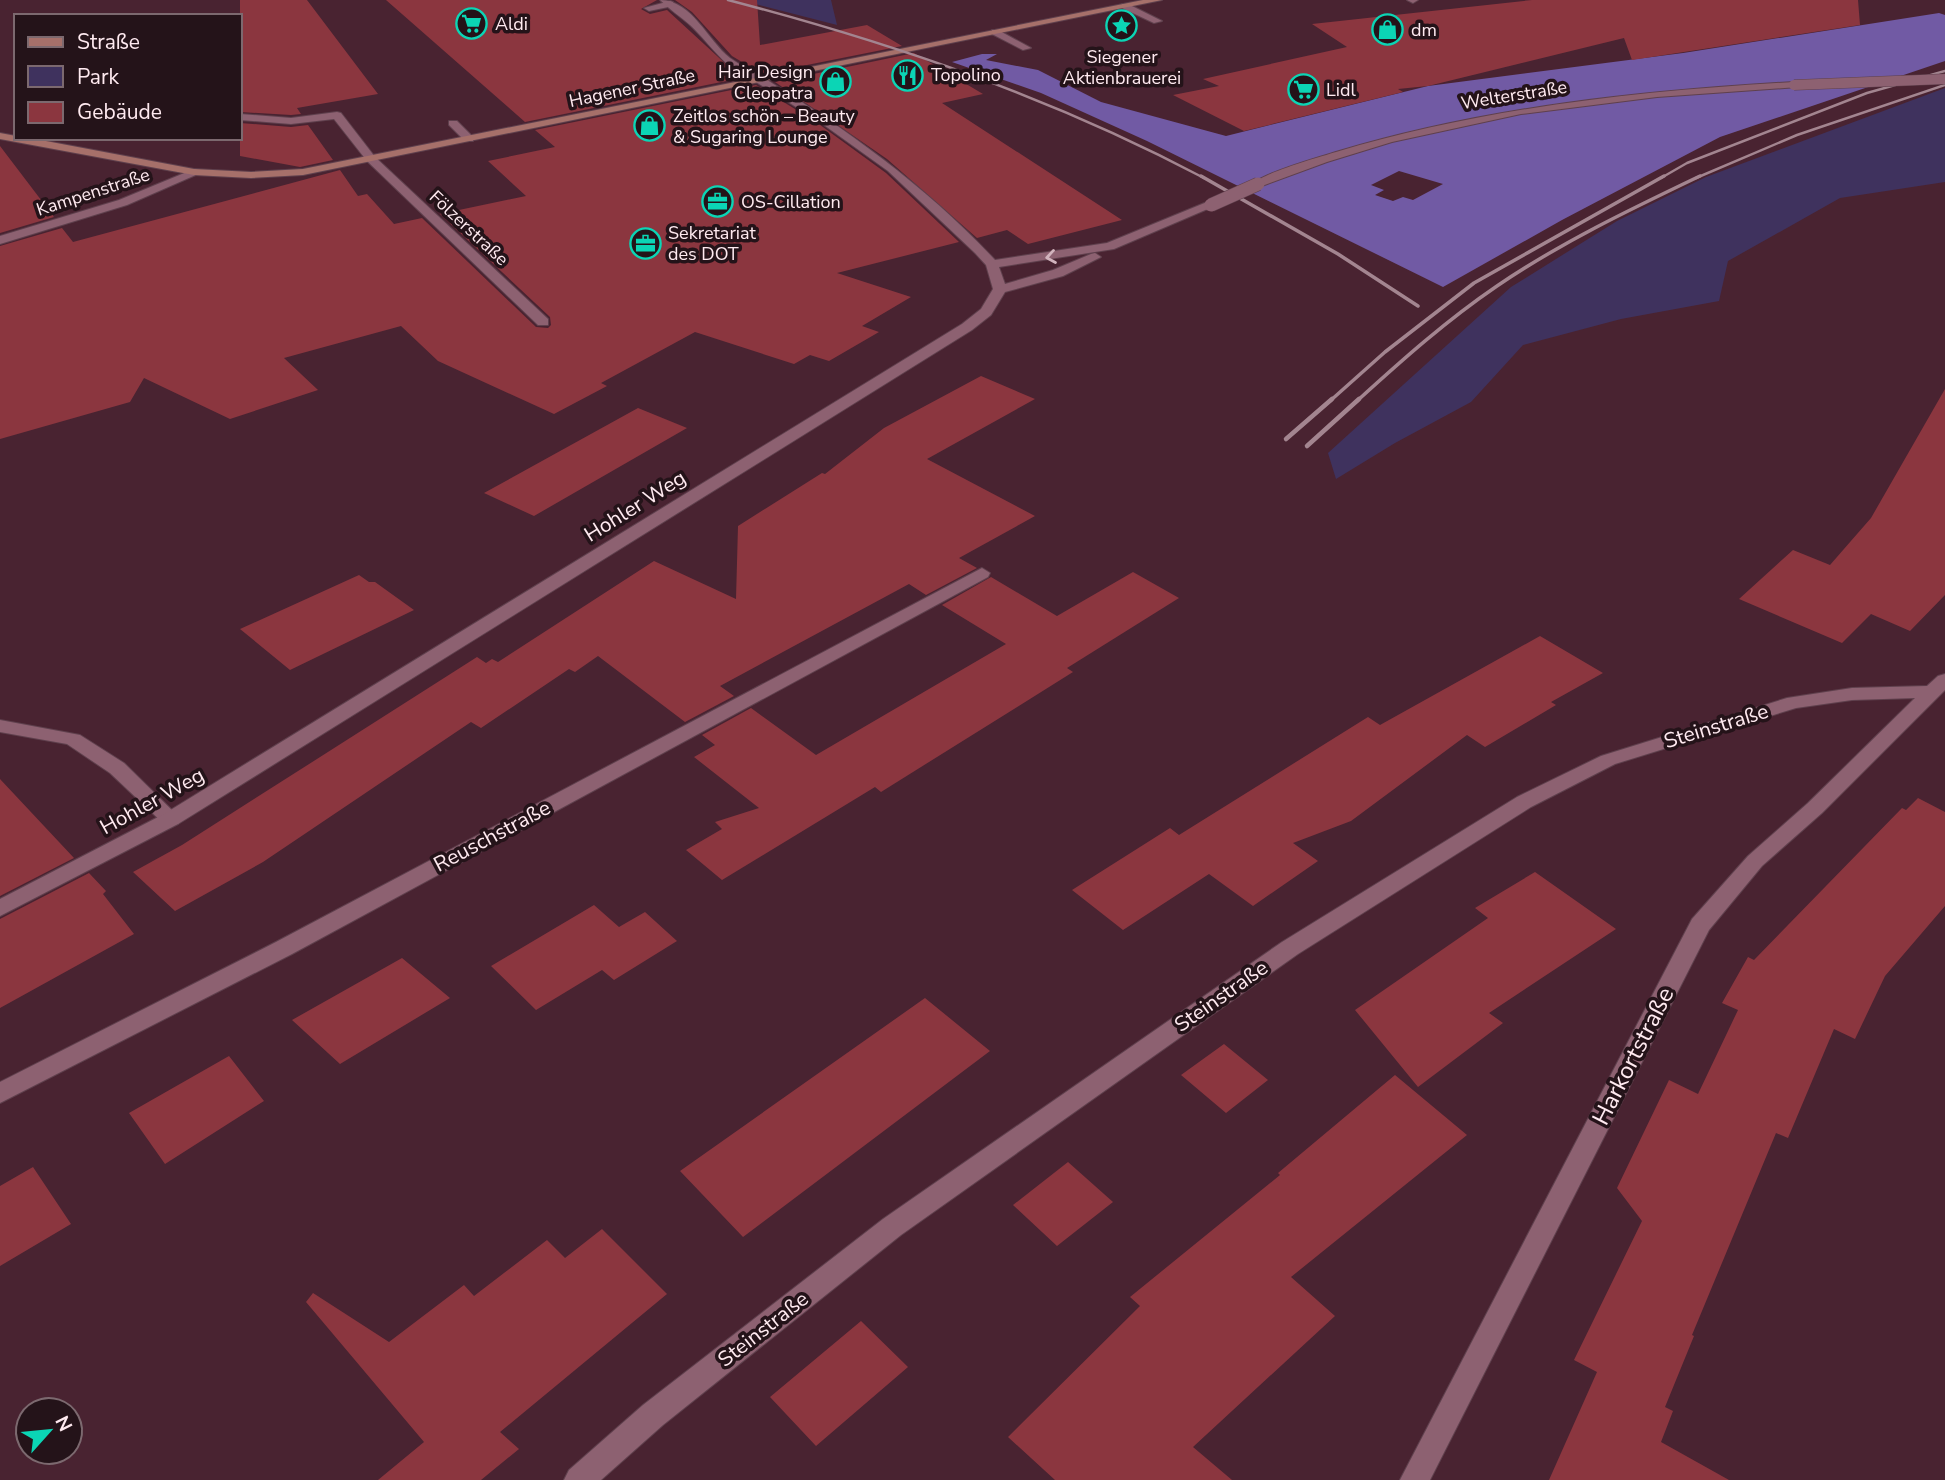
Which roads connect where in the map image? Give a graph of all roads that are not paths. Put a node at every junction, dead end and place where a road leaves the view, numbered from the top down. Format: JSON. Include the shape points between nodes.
{"nodes":[{"id":1,"x":1157,"y":0,"type":"edge"},
{"id":2,"x":667,"y":2,"type":"edge"},
{"id":3,"x":1125,"y":6,"type":"junction"},
{"id":4,"x":649,"y":8,"type":"dead end"},
{"id":5,"x":1157,"y":21,"type":"dead end"},
{"id":6,"x":995,"y":32,"type":"junction"},
{"id":7,"x":1026,"y":48,"type":"dead end"},
{"id":8,"x":1945,"y":79,"type":"edge"},
{"id":9,"x":760,"y":80,"type":"junction"},
{"id":10,"x":242,"y":117,"type":"edge"},
{"id":11,"x":453,"y":123,"type":"dead end"},
{"id":12,"x":468,"y":139,"type":"junction"},
{"id":13,"x":27,"y":140,"type":"edge"},
{"id":14,"x":371,"y":159,"type":"junction"},
{"id":15,"x":194,"y":172,"type":"junction"},
{"id":16,"x":0,"y":240,"type":"edge"},
{"id":17,"x":1110,"y":247,"type":"junction"},
{"id":18,"x":992,"y":264,"type":"junction"},
{"id":19,"x":1000,"y":289,"type":"junction"},
{"id":20,"x":544,"y":322,"type":"dead end"},
{"id":21,"x":982,"y":573,"type":"dead end"},
{"id":22,"x":1939,"y":686,"type":"edge"},
{"id":23,"x":0,"y":726,"type":"edge"},
{"id":24,"x":171,"y":819,"type":"junction"},
{"id":25,"x":0,"y":908,"type":"edge"},
{"id":26,"x":0,"y":1093,"type":"edge"},
{"id":27,"x":579,"y":1480,"type":"edge"},
{"id":28,"x":1415,"y":1480,"type":"edge"}],
"edges":[{"from":1,"to":3,"type":"main road","name":"Hagener Straße"},
{"from":2,"to":4,"type":"street"},
{"from":2,"to":9,"type":"street","via":[[696,25],[725,59]]},
{"from":3,"to":5,"type":"lane"},
{"from":3,"to":6,"type":"main road","name":"Hagener Straße"},
{"from":6,"to":7,"type":"street"},
{"from":6,"to":9,"type":"main road","name":"Hagener Straße"},
{"from":8,"to":17,"type":"street","name":"Welterstraße","bridge":true,"via":[[1619,97],[1468,120],[1361,147],[1258,184]]},
{"from":9,"to":12,"type":"main road","name":"Hagener Straße"},
{"from":9,"to":18,"type":"street","via":[[892,169]]},
{"from":10,"to":14,"type":"street","name":"Fölzerstraße","via":[[290,121],[337,115]]},
{"from":11,"to":12,"type":"street"},
{"from":12,"to":14,"type":"main road","name":"Hagener Straße"},
{"from":13,"to":15,"type":"main road","name":"Hagener Straße"},
{"from":14,"to":15,"type":"main road","name":"Hagener Straße","via":[[303,172]]},
{"from":14,"to":20,"type":"street","name":"Fölzerstraße"},
{"from":15,"to":16,"type":"street","name":"Kampenstraße","via":[[137,198]]},
{"from":17,"to":18,"type":"street","name":"Welterstraße","one_way":true},
{"from":17,"to":19,"type":"street","name":"Welterstraße","via":[[1058,272]]},
{"from":18,"to":19,"type":"street"},
{"from":19,"to":24,"type":"street","name":"Hohler Weg","via":[[986,312],[960,331]]},
{"from":21,"to":26,"type":"street","name":"Reuschstraße","via":[[297,942]]},
{"from":22,"to":27,"type":"street","name":"Steinstraße","via":[[1794,702],[1608,760],[1524,802],[1290,948],[892,1227],[653,1415]]},
{"from":22,"to":28,"type":"street","name":"Harkortstraße","via":[[1755,861],[1700,925]]},
{"from":23,"to":24,"type":"street","via":[[73,739],[117,768]]},
{"from":24,"to":25,"type":"street","name":"Hohler Weg"}]}
